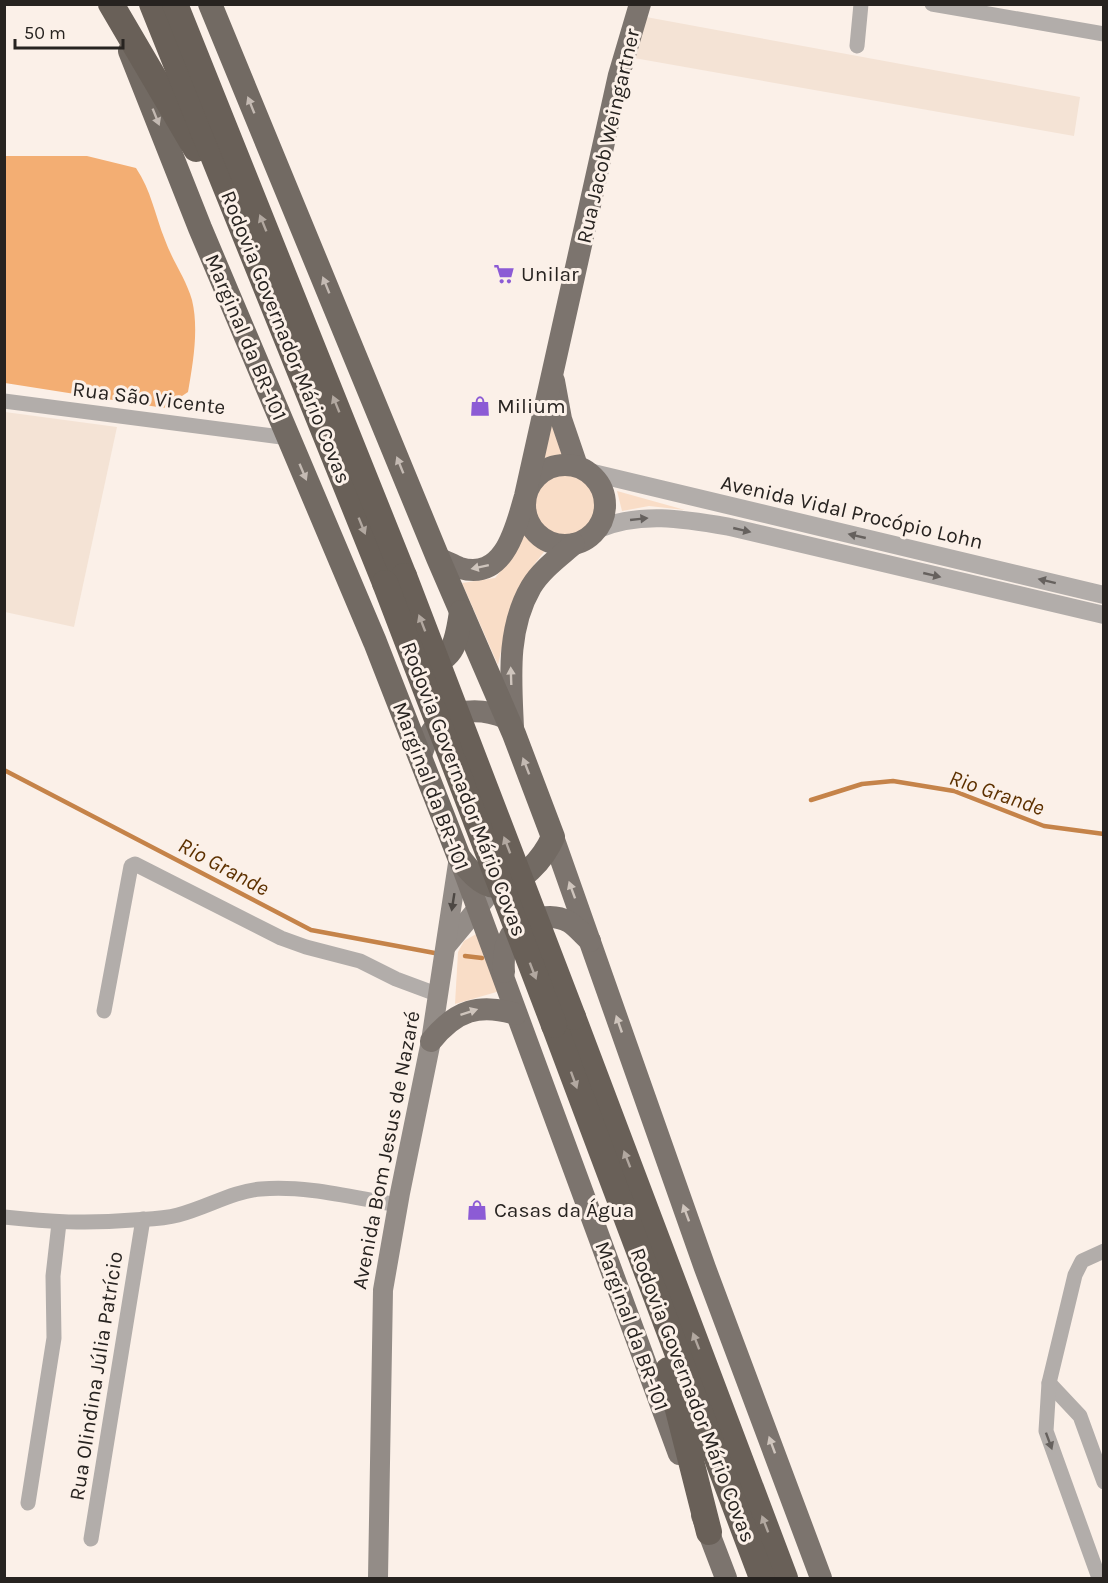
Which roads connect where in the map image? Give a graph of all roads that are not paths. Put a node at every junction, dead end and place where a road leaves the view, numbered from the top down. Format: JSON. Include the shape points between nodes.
{"nodes":[{"id":1,"x":111,"y":4,"type":"edge"},
{"id":2,"x":152,"y":4,"type":"edge"},
{"id":3,"x":175,"y":4,"type":"edge"},
{"id":4,"x":210,"y":4,"type":"edge"},
{"id":5,"x":640,"y":4,"type":"edge"},
{"id":6,"x":861,"y":4,"type":"edge"},
{"id":7,"x":932,"y":4,"type":"edge"},
{"id":8,"x":1104,"y":34,"type":"edge"},
{"id":9,"x":857,"y":46,"type":"dead end"},
{"id":10,"x":241,"y":225,"type":"junction"},
{"id":11,"x":553,"y":372,"type":"junction"},
{"id":12,"x":4,"y":401,"type":"edge"},
{"id":13,"x":289,"y":438,"type":"junction"},
{"id":14,"x":583,"y":469,"type":"junction"},
{"id":15,"x":525,"y":496,"type":"junction"},
{"id":16,"x":596,"y":530,"type":"junction"},
{"id":17,"x":574,"y":544,"type":"junction"},
{"id":18,"x":438,"y":558,"type":"junction"},
{"id":19,"x":394,"y":579,"type":"junction"},
{"id":20,"x":1104,"y":595,"type":"edge"},
{"id":21,"x":461,"y":612,"type":"junction"},
{"id":22,"x":1104,"y":615,"type":"edge"},
{"id":23,"x":375,"y":642,"type":"junction"},
{"id":24,"x":510,"y":726,"type":"junction"},
{"id":25,"x":420,"y":758,"type":"junction"},
{"id":26,"x":553,"y":837,"type":"junction"},
{"id":27,"x":459,"y":857,"type":"junction"},
{"id":28,"x":495,"y":886,"type":"junction"},
{"id":29,"x":478,"y":909,"type":"junction"},
{"id":30,"x":591,"y":942,"type":"junction"},
{"id":31,"x":446,"y":947,"type":"junction"},
{"id":32,"x":505,"y":982,"type":"junction"},
{"id":33,"x":439,"y":995,"type":"junction"},
{"id":34,"x":104,"y":1011,"type":"dead end"},
{"id":35,"x":516,"y":1014,"type":"junction"},
{"id":36,"x":563,"y":1021,"type":"junction"},
{"id":37,"x":431,"y":1041,"type":"junction"},
{"id":38,"x":398,"y":1205,"type":"junction"},
{"id":39,"x":4,"y":1217,"type":"edge"},
{"id":40,"x":143,"y":1219,"type":"junction"},
{"id":41,"x":58,"y":1223,"type":"junction"},
{"id":42,"x":638,"y":1250,"type":"junction"},
{"id":43,"x":1104,"y":1251,"type":"edge"},
{"id":44,"x":1049,"y":1383,"type":"junction"},
{"id":45,"x":1104,"y":1482,"type":"edge"},
{"id":46,"x":28,"y":1503,"type":"dead end"},
{"id":47,"x":709,"y":1532,"type":"junction"},
{"id":48,"x":92,"y":1539,"type":"dead end"},
{"id":49,"x":378,"y":1578,"type":"edge"},
{"id":50,"x":726,"y":1578,"type":"edge"},
{"id":51,"x":762,"y":1578,"type":"edge"},
{"id":52,"x":785,"y":1578,"type":"edge"},
{"id":53,"x":821,"y":1578,"type":"edge"},
{"id":54,"x":1099,"y":1578,"type":"edge"}],
"edges":[{"from":1,"to":10,"type":"highway"},
{"from":1,"to":13,"type":"highway","name":"Marginal da BR-101","one_way":true},
{"from":2,"to":10,"type":"highway","name":"Rodovia Governador Mário Covas"},
{"from":19,"to":3,"type":"highway","name":"Rodovia Governador Mário Covas","one_way":true},
{"from":18,"to":4,"type":"highway","one_way":true},
{"from":5,"to":11,"type":"main road","name":"Rua Jacob Weingartner","via":[[619,75]]},
{"from":6,"to":9,"type":"street"},
{"from":7,"to":8,"type":"street"},
{"from":10,"to":19,"type":"highway","name":"Rodovia Governador Mário Covas","one_way":true},
{"from":11,"to":14,"type":"main road","name":"Rua Jacob Weingartner","via":[[561,419]]},
{"from":11,"to":15,"type":"main road","name":"Rua Jacob Weingartner"},
{"from":12,"to":13,"type":"street","name":"Rua São Vicente"},
{"from":13,"to":23,"type":"highway","name":"Marginal da BR-101","one_way":true},
{"from":14,"to":15,"type":"main road","via":[[564,464],[551,467],[530,484]]},
{"from":14,"to":16,"type":"main road","via":[[604,493],[606,506]]},
{"from":20,"to":14,"type":"street","name":"Avenida Vidal Procópio Lohn","one_way":true},
{"from":15,"to":17,"type":"main road","via":[[525,510],[536,533],[560,545]]},
{"from":15,"to":18,"type":"main road","name":"Rua Jacob Weingartner","one_way":true,"via":[[512,539],[498,560],[475,569],[461,568]]},
{"from":16,"to":17,"type":"main road"},
{"from":16,"to":22,"type":"street","name":"Avenida Vidal Procópio Lohn","one_way":true,"via":[[642,518],[684,519]]},
{"from":24,"to":17,"type":"main road","one_way":true,"via":[[510,667],[521,608],[532,585]]},
{"from":18,"to":21,"type":"highway"},
{"from":19,"to":36,"type":"highway","name":"Rodovia Governador Mário Covas","bridge":true},
{"from":21,"to":23,"type":"highway","via":[[455,644],[448,655],[431,664],[413,667],[396,661]]},
{"from":21,"to":24,"type":"highway"},
{"from":23,"to":25,"type":"highway","name":"Marginal da BR-101"},
{"from":24,"to":25,"type":"main road","via":[[494,713],[465,711],[433,729]]},
{"from":26,"to":24,"type":"highway","one_way":true},
{"from":25,"to":27,"type":"highway","name":"Marginal da BR-101"},
{"from":26,"to":28,"type":"highway","via":[[534,867],[521,878]]},
{"from":30,"to":26,"type":"main road","one_way":true},
{"from":27,"to":28,"type":"highway","via":[[479,879]]},
{"from":27,"to":29,"type":"main road","name":"Marginal da BR-101"},
{"from":27,"to":31,"type":"main road","name":"Avenida Bom Jesus de Nazaré","one_way":true},
{"from":28,"to":29,"type":"main road","name":"Avenida Bom Jesus de Nazaré"},
{"from":29,"to":31,"type":"main road","name":"Avenida Bom Jesus de Nazaré"},
{"from":29,"to":32,"type":"main road","name":"Marginal da BR-101"},
{"from":30,"to":32,"type":"main road","via":[[568,922],[551,916],[530,919],[514,928],[505,946]]},
{"from":53,"to":30,"type":"main road","one_way":true},
{"from":31,"to":33,"type":"main road","name":"Avenida Bom Jesus de Nazaré"},
{"from":32,"to":35,"type":"main road","name":"Marginal da BR-101"},
{"from":33,"to":34,"type":"street","via":[[360,961],[281,938],[135,864],[131,866]]},
{"from":33,"to":37,"type":"main road","name":"Avenida Bom Jesus de Nazaré"},
{"from":37,"to":35,"type":"main road","one_way":true,"via":[[443,1026],[478,1009]]},
{"from":35,"to":47,"type":"main road","name":"Marginal da BR-101"},
{"from":36,"to":42,"type":"highway","name":"Rodovia Governador Mário Covas","one_way":true},
{"from":52,"to":36,"type":"highway","name":"Rodovia Governador Mário Covas","one_way":true},
{"from":37,"to":38,"type":"main road","name":"Avenida Bom Jesus de Nazaré"},
{"from":38,"to":40,"type":"street","via":[[312,1191],[262,1189],[177,1216]]},
{"from":38,"to":49,"type":"main road","name":"Avenida Bom Jesus de Nazaré","via":[[381,1312]]},
{"from":39,"to":41,"type":"street"},
{"from":40,"to":41,"type":"street"},
{"from":40,"to":48,"type":"street","name":"Rua Olindina Júlia Patrício"},
{"from":41,"to":46,"type":"street","via":[[54,1338]]},
{"from":42,"to":47,"type":"highway"},
{"from":42,"to":51,"type":"highway","name":"Rodovia Governador Mário Covas"},
{"from":43,"to":44,"type":"street","via":[[1082,1261],[1075,1275]]},
{"from":44,"to":45,"type":"street","via":[[1080,1416]]},
{"from":44,"to":54,"type":"street","one_way":true,"via":[[1046,1431]]},
{"from":47,"to":50,"type":"main road","name":"Marginal da BR-101"}]}
